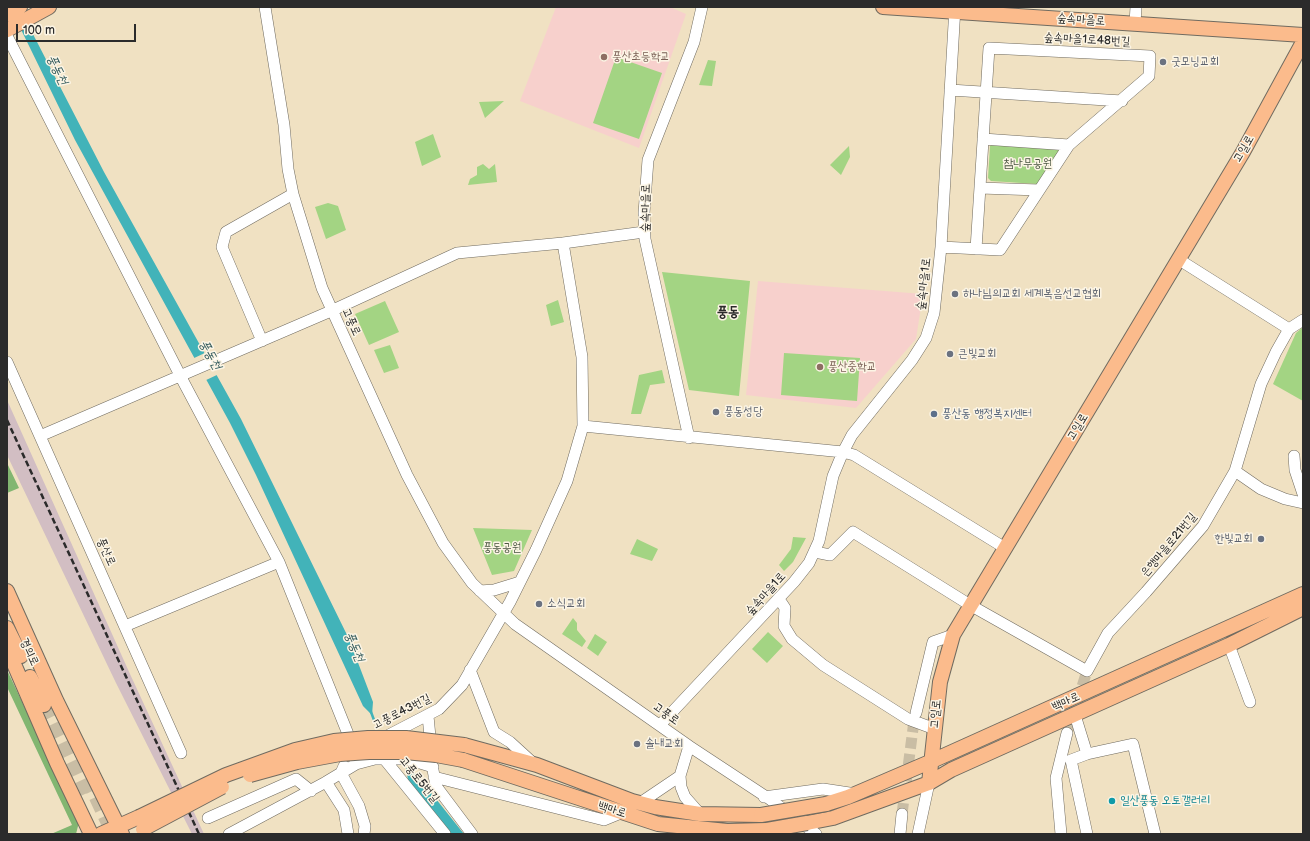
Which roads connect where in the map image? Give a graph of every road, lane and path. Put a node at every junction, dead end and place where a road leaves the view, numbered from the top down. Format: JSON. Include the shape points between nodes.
{"nodes":[{"id":1,"x":20,"y":7,"type":"edge"},
{"id":2,"x":49,"y":7,"type":"edge"},
{"id":3,"x":265,"y":7,"type":"edge"},
{"id":4,"x":702,"y":7,"type":"edge"},
{"id":5,"x":883,"y":7,"type":"edge"},
{"id":6,"x":1136,"y":7,"type":"edge"},
{"id":7,"x":955,"y":9,"type":"edge"},
{"id":8,"x":34,"y":11,"type":"edge"},
{"id":9,"x":7,"y":14,"type":"edge"},
{"id":10,"x":1135,"y":23,"type":"junction"},
{"id":11,"x":8,"y":29,"type":"edge"},
{"id":12,"x":1303,"y":35,"type":"edge"},
{"id":13,"x":1303,"y":42,"type":"edge"},
{"id":14,"x":950,"y":90,"type":"junction"},
{"id":15,"x":987,"y":92,"type":"junction"},
{"id":16,"x":1122,"y":101,"type":"junction"},
{"id":17,"x":983,"y":139,"type":"junction"},
{"id":18,"x":1069,"y":145,"type":"junction"},
{"id":19,"x":980,"y":188,"type":"junction"},
{"id":20,"x":1039,"y":190,"type":"junction"},
{"id":21,"x":293,"y":194,"type":"junction"},
{"id":22,"x":644,"y":232,"type":"junction"},
{"id":23,"x":563,"y":243,"type":"junction"},
{"id":24,"x":941,"y":247,"type":"junction"},
{"id":25,"x":976,"y":249,"type":"junction"},
{"id":26,"x":1178,"y":259,"type":"junction"},
{"id":27,"x":331,"y":311,"type":"junction"},
{"id":28,"x":1303,"y":320,"type":"edge"},
{"id":29,"x":1289,"y":329,"type":"junction"},
{"id":30,"x":262,"y":341,"type":"junction"},
{"id":31,"x":7,"y":362,"type":"edge"},
{"id":32,"x":186,"y":375,"type":"junction"},
{"id":33,"x":583,"y":426,"type":"junction"},
{"id":34,"x":40,"y":436,"type":"junction"},
{"id":35,"x":689,"y":438,"type":"junction"},
{"id":36,"x":843,"y":452,"type":"junction"},
{"id":37,"x":1294,"y":456,"type":"dead end"},
{"id":38,"x":1235,"y":471,"type":"junction"},
{"id":39,"x":1303,"y":494,"type":"edge"},
{"id":40,"x":1303,"y":503,"type":"edge"},
{"id":41,"x":1005,"y":548,"type":"junction"},
{"id":42,"x":815,"y":552,"type":"junction"},
{"id":43,"x":278,"y":562,"type":"junction"},
{"id":44,"x":520,"y":582,"type":"junction"},
{"id":45,"x":7,"y":591,"type":"edge"},
{"id":46,"x":480,"y":591,"type":"junction"},
{"id":47,"x":1303,"y":594,"type":"edge"},
{"id":48,"x":779,"y":599,"type":"junction"},
{"id":49,"x":7,"y":604,"type":"edge"},
{"id":50,"x":970,"y":606,"type":"junction"},
{"id":51,"x":1303,"y":608,"type":"edge"},
{"id":52,"x":503,"y":612,"type":"junction"},
{"id":53,"x":126,"y":626,"type":"junction"},
{"id":54,"x":7,"y":628,"type":"edge"},
{"id":55,"x":953,"y":635,"type":"junction"},
{"id":56,"x":1229,"y":645,"type":"junction"},
{"id":57,"x":7,"y":648,"type":"edge"},
{"id":58,"x":470,"y":670,"type":"junction"},
{"id":59,"x":1250,"y":702,"type":"dead end"},
{"id":60,"x":1075,"y":715,"type":"junction"},
{"id":61,"x":428,"y":716,"type":"junction"},
{"id":62,"x":912,"y":716,"type":"junction"},
{"id":63,"x":660,"y":725,"type":"junction"},
{"id":64,"x":935,"y":729,"type":"junction"},
{"id":65,"x":1067,"y":733,"type":"tunnel mouth"},
{"id":66,"x":348,"y":734,"type":"junction"},
{"id":67,"x":358,"y":741,"type":"junction"},
{"id":68,"x":378,"y":741,"type":"junction"},
{"id":69,"x":689,"y":746,"type":"junction"},
{"id":70,"x":181,"y":753,"type":"dead end"},
{"id":71,"x":348,"y":754,"type":"junction"},
{"id":72,"x":1087,"y":754,"type":"junction"},
{"id":73,"x":384,"y":759,"type":"junction"},
{"id":74,"x":932,"y":761,"type":"junction"},
{"id":75,"x":537,"y":765,"type":"junction"},
{"id":76,"x":433,"y":772,"type":"junction"},
{"id":77,"x":341,"y":773,"type":"junction"},
{"id":78,"x":680,"y":776,"type":"junction"},
{"id":79,"x":326,"y":782,"type":"junction"},
{"id":80,"x":929,"y":783,"type":"junction"},
{"id":81,"x":311,"y":791,"type":"junction"},
{"id":82,"x":856,"y":794,"type":"junction"},
{"id":83,"x":764,"y":796,"type":"junction"},
{"id":84,"x":640,"y":803,"type":"junction"},
{"id":85,"x":621,"y":813,"type":"junction"},
{"id":86,"x":700,"y":814,"type":"junction"},
{"id":87,"x":902,"y":814,"type":"tunnel mouth"},
{"id":88,"x":208,"y":818,"type":"dead end"},
{"id":89,"x":138,"y":827,"type":"edge"},
{"id":90,"x":120,"y":830,"type":"edge"},
{"id":91,"x":91,"y":834,"type":"edge"},
{"id":92,"x":101,"y":834,"type":"edge"},
{"id":93,"x":229,"y":834,"type":"edge"},
{"id":94,"x":348,"y":834,"type":"edge"},
{"id":95,"x":364,"y":834,"type":"edge"},
{"id":96,"x":445,"y":834,"type":"edge"},
{"id":97,"x":472,"y":834,"type":"edge"},
{"id":98,"x":816,"y":834,"type":"edge"},
{"id":99,"x":900,"y":834,"type":"edge"},
{"id":100,"x":918,"y":834,"type":"edge"},
{"id":101,"x":1062,"y":834,"type":"edge"},
{"id":102,"x":1087,"y":834,"type":"edge"},
{"id":103,"x":1155,"y":834,"type":"edge"}],
"edges":[{"from":1,"to":9,"type":"main road"},
{"from":2,"to":8,"type":"main road"},
{"from":3,"to":21,"type":"street","name":"고풍로"},
{"from":4,"to":22,"type":"street","name":"숲속마을로","via":[[694,42],[648,160]]},
{"from":5,"to":7,"type":"main road","name":"숲속마을로"},
{"from":6,"to":10,"type":"street"},
{"from":7,"to":10,"type":"main road","name":"숲속마을로"},
{"from":7,"to":14,"type":"street","name":"숲속마을1로"},
{"from":8,"to":11,"type":"main road"},
{"from":10,"to":12,"type":"main road","name":"숲속마을로"},
{"from":11,"to":32,"type":"street"},
{"from":13,"to":26,"type":"main road","name":"고일로","via":[[1243,152]]},
{"from":14,"to":15,"type":"street"},
{"from":14,"to":24,"type":"street","name":"숲속마을1로"},
{"from":15,"to":16,"type":"street"},
{"from":15,"to":16,"type":"street","name":"숲속마을1로48번길","via":[[989,48],[1150,56],[1149,76]]},
{"from":15,"to":17,"type":"street","name":"숲속마을1로48번길"},
{"from":16,"to":18,"type":"street","name":"숲속마을1로48번길"},
{"from":17,"to":18,"type":"street"},
{"from":17,"to":19,"type":"street","name":"숲속마을1로48번길"},
{"from":18,"to":20,"type":"street","name":"숲속마을1로48번길"},
{"from":19,"to":20,"type":"street"},
{"from":19,"to":25,"type":"street","name":"숲속마을1로48번길"},
{"from":20,"to":25,"type":"street","name":"숲속마을1로48번길","via":[[1000,250]]},
{"from":21,"to":27,"type":"street","name":"고풍로"},
{"from":21,"to":30,"type":"street","via":[[226,232],[222,247]]},
{"from":22,"to":23,"type":"street"},
{"from":22,"to":35,"type":"street","name":"숲속마을로"},
{"from":23,"to":27,"type":"street","via":[[457,253]]},
{"from":23,"to":33,"type":"street","via":[[582,356]]},
{"from":24,"to":25,"type":"street","name":"숲속마을1로48번길"},
{"from":24,"to":36,"type":"street","name":"숲속마을1로","via":[[934,314],[926,338],[912,360],[852,435]]},
{"from":26,"to":29,"type":"street"},
{"from":26,"to":41,"type":"main road","name":"고일로"},
{"from":27,"to":30,"type":"street"},
{"from":27,"to":46,"type":"street","name":"고풍로","via":[[414,489],[443,543]]},
{"from":28,"to":29,"type":"street"},
{"from":29,"to":38,"type":"street","name":"은행마을로21번길","via":[[1261,384]]},
{"from":30,"to":32,"type":"street"},
{"from":31,"to":34,"type":"street","name":"풍산로"},
{"from":32,"to":34,"type":"street"},
{"from":32,"to":43,"type":"street"},
{"from":33,"to":35,"type":"street"},
{"from":33,"to":44,"type":"street","via":[[567,482]]},
{"from":34,"to":53,"type":"street","name":"풍산로"},
{"from":35,"to":36,"type":"street"},
{"from":36,"to":41,"type":"street","via":[[854,456]]},
{"from":36,"to":42,"type":"street","name":"숲속마을1로","via":[[833,476]]},
{"from":37,"to":39,"type":"street","via":[[1296,475]]},
{"from":38,"to":40,"type":"street","via":[[1261,489]]},
{"from":38,"to":50,"type":"street","name":"은행마을로21번길","via":[[1203,526],[1108,633],[1087,671]]},
{"from":41,"to":50,"type":"main road","name":"고일로"},
{"from":42,"to":48,"type":"street","name":"숲속마을1로"},
{"from":42,"to":50,"type":"street","via":[[830,555],[853,532]]},
{"from":43,"to":53,"type":"street"},
{"from":43,"to":66,"type":"street"},
{"from":44,"to":46,"type":"street","via":[[494,590]]},
{"from":44,"to":52,"type":"street"},
{"from":45,"to":90,"type":"main road","via":[[56,700]]},
{"from":46,"to":52,"type":"street","name":"고풍로"},
{"from":47,"to":74,"type":"main road","name":"백마로"},
{"from":48,"to":62,"type":"street","via":[[785,608],[784,626],[792,639],[823,665]]},
{"from":48,"to":63,"type":"street","name":"숲속마을1로"},
{"from":49,"to":54,"type":"main road","name":"경의로","via":[[48,703]]},
{"from":50,"to":55,"type":"main road","name":"고일로"},
{"from":51,"to":56,"type":"main road","name":"백마로"},
{"from":52,"to":58,"type":"street","name":"고풍로43번길"},
{"from":52,"to":63,"type":"street","name":"고풍로","via":[[515,624]]},
{"from":53,"to":70,"type":"street","name":"풍산로"},
{"from":55,"to":62,"type":"street","via":[[933,642],[921,692]]},
{"from":55,"to":64,"type":"main road","name":"고일로","via":[[940,682]]},
{"from":56,"to":59,"type":"street"},
{"from":56,"to":60,"type":"main road","name":"백마로"},
{"from":57,"to":91,"type":"main road","via":[[57,764]]},
{"from":58,"to":61,"type":"street","name":"고풍로43번길","via":[[462,685],[439,709]]},
{"from":58,"to":75,"type":"street","via":[[494,732]]},
{"from":60,"to":72,"type":"street"},
{"from":60,"to":80,"type":"main road","name":"백마로","via":[[951,770]]},
{"from":61,"to":68,"type":"street","name":"고풍로43번길"},
{"from":61,"to":76,"type":"street","name":"고풍로5번길"},
{"from":62,"to":64,"type":"street"},
{"from":63,"to":69,"type":"street","name":"고풍로"},
{"from":64,"to":74,"type":"main road","name":"고일로"},
{"from":65,"to":101,"type":"street","via":[[1056,778]]},
{"from":66,"to":67,"type":"street"},
{"from":66,"to":71,"type":"street","via":[[338,743],[340,749]]},
{"from":67,"to":68,"type":"street","name":"고풍로43번길"},
{"from":67,"to":71,"type":"street","via":[[356,750]]},
{"from":68,"to":73,"type":"street","name":"고풍로5번길"},
{"from":69,"to":78,"type":"street"},
{"from":69,"to":83,"type":"street","name":"고풍로"},
{"from":71,"to":77,"type":"street"},
{"from":72,"to":102,"type":"street","via":[[1071,760]]},
{"from":72,"to":103,"type":"street","via":[[1133,744]]},
{"from":73,"to":76,"type":"street","via":[[407,759]]},
{"from":73,"to":77,"type":"street","via":[[356,764]]},
{"from":73,"to":96,"type":"street","name":"고풍로5번길"},
{"from":74,"to":80,"type":"main road","name":"고일로"},
{"from":74,"to":82,"type":"main road","name":"백마로"},
{"from":75,"to":84,"type":"main road","name":"백마로"},
{"from":75,"to":89,"type":"main road","name":"백마로","bridge":true,"via":[[464,745],[406,738],[334,741],[295,750],[226,775]]},
{"from":76,"to":85,"type":"street","via":[[604,820]]},
{"from":76,"to":97,"type":"street","name":"고풍로5번길","via":[[436,786]]},
{"from":77,"to":79,"type":"street"},
{"from":77,"to":95,"type":"street","via":[[359,806],[365,826]]},
{"from":78,"to":84,"type":"street"},
{"from":78,"to":86,"type":"street","via":[[685,797]]},
{"from":79,"to":81,"type":"street"},
{"from":79,"to":94,"type":"street","via":[[344,810]]},
{"from":80,"to":85,"type":"main road","name":"백마로","bridge":true,"via":[[833,818],[767,830],[727,831],[681,827],[658,824]]},
{"from":80,"to":100,"type":"street","name":"고일로"},
{"from":81,"to":88,"type":"street","via":[[296,780]]},
{"from":81,"to":93,"type":"street"},
{"from":82,"to":83,"type":"street","via":[[823,790]]},
{"from":82,"to":86,"type":"main road","name":"백마로","bridge":true,"via":[[826,804],[761,815]]},
{"from":83,"to":98,"type":"street","name":"고풍로"},
{"from":84,"to":86,"type":"main road","name":"백마로"},
{"from":85,"to":89,"type":"main road","name":"백마로","bridge":true,"via":[[463,760],[405,752],[369,752],[340,754],[297,762],[240,779]]},
{"from":87,"to":99,"type":"street"},
{"from":89,"to":90,"type":"main road"},
{"from":90,"to":92,"type":"main road"}]}
